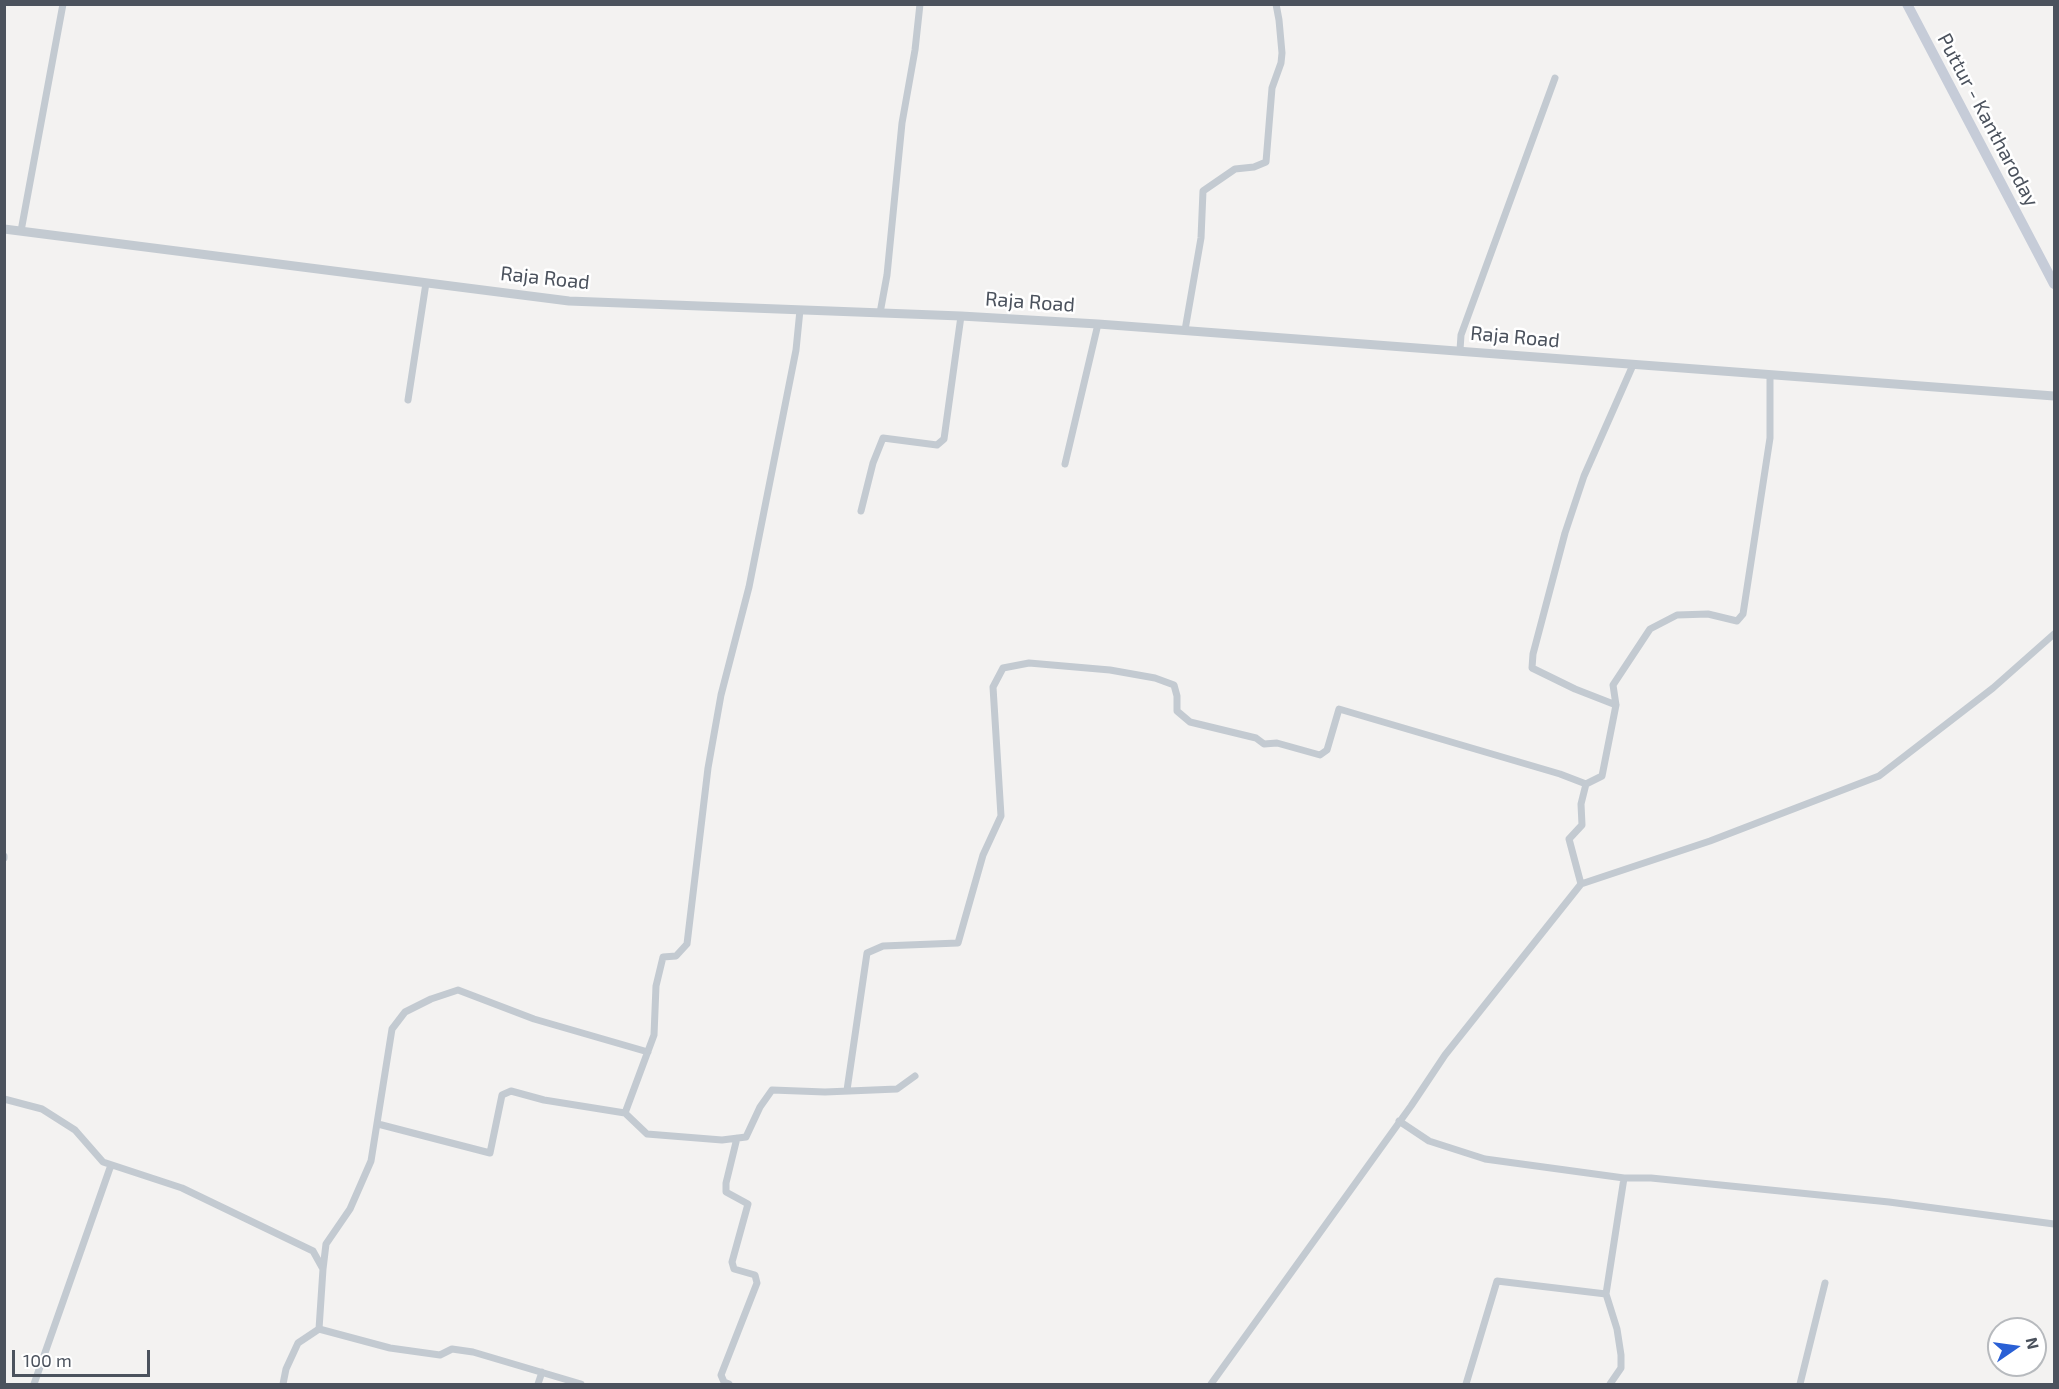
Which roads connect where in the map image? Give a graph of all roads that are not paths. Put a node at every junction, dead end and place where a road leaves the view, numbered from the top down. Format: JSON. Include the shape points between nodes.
{"nodes":[{"id":1,"x":63,"y":4,"type":"edge"},
{"id":2,"x":920,"y":4,"type":"edge"},
{"id":3,"x":1276,"y":4,"type":"edge"},
{"id":4,"x":1907,"y":4,"type":"edge"},
{"id":5,"x":1555,"y":78,"type":"dead end"},
{"id":6,"x":4,"y":229,"type":"edge"},
{"id":7,"x":21,"y":231,"type":"junction"},
{"id":8,"x":426,"y":283,"type":"junction"},
{"id":9,"x":2055,"y":284,"type":"edge"},
{"id":10,"x":800,"y":310,"type":"junction"},
{"id":11,"x":880,"y":313,"type":"junction"},
{"id":12,"x":961,"y":316,"type":"junction"},
{"id":13,"x":1098,"y":324,"type":"junction"},
{"id":14,"x":1185,"y":330,"type":"junction"},
{"id":15,"x":1460,"y":350,"type":"junction"},
{"id":16,"x":1633,"y":365,"type":"junction"},
{"id":17,"x":1770,"y":376,"type":"junction"},
{"id":18,"x":2055,"y":396,"type":"edge"},
{"id":19,"x":408,"y":400,"type":"dead end"},
{"id":20,"x":1065,"y":464,"type":"dead end"},
{"id":21,"x":861,"y":510,"type":"dead end"},
{"id":22,"x":2055,"y":634,"type":"edge"},
{"id":23,"x":1616,"y":705,"type":"junction"},
{"id":24,"x":1586,"y":784,"type":"junction"},
{"id":25,"x":1581,"y":884,"type":"junction"},
{"id":26,"x":648,"y":1052,"type":"junction"},
{"id":27,"x":915,"y":1076,"type":"dead end"},
{"id":28,"x":847,"y":1090,"type":"junction"},
{"id":29,"x":4,"y":1099,"type":"edge"},
{"id":30,"x":625,"y":1113,"type":"junction"},
{"id":31,"x":1399,"y":1121,"type":"junction"},
{"id":32,"x":378,"y":1124,"type":"junction"},
{"id":33,"x":737,"y":1138,"type":"junction"},
{"id":34,"x":111,"y":1165,"type":"junction"},
{"id":35,"x":1624,"y":1178,"type":"junction"},
{"id":36,"x":2055,"y":1224,"type":"edge"},
{"id":37,"x":323,"y":1269,"type":"junction"},
{"id":38,"x":1825,"y":1283,"type":"dead end"},
{"id":39,"x":1606,"y":1294,"type":"junction"},
{"id":40,"x":320,"y":1329,"type":"junction"},
{"id":41,"x":542,"y":1372,"type":"junction"},
{"id":42,"x":34,"y":1384,"type":"edge"},
{"id":43,"x":283,"y":1384,"type":"edge"},
{"id":44,"x":538,"y":1384,"type":"edge"},
{"id":45,"x":581,"y":1384,"type":"edge"},
{"id":46,"x":729,"y":1384,"type":"edge"},
{"id":47,"x":1211,"y":1384,"type":"edge"},
{"id":48,"x":1466,"y":1384,"type":"edge"},
{"id":49,"x":1611,"y":1384,"type":"edge"},
{"id":50,"x":1800,"y":1384,"type":"edge"}],
"edges":[{"from":1,"to":7,"type":"street"},
{"from":2,"to":11,"type":"street","via":[[902,123],[888,275]]},
{"from":3,"to":14,"type":"street","via":[[1282,53],[1272,88],[1266,162],[1235,169],[1203,191],[1201,238]]},
{"from":4,"to":9,"type":"main road","name":"Puttur - Kantharoday"},
{"from":5,"to":15,"type":"street","via":[[1461,335]]},
{"from":6,"to":7,"type":"street","name":"Raja Road"},
{"from":7,"to":8,"type":"street","name":"Raja Road"},
{"from":8,"to":10,"type":"street","name":"Raja Road","via":[[569,301]]},
{"from":8,"to":19,"type":"street"},
{"from":10,"to":11,"type":"street","name":"Raja Road"},
{"from":10,"to":26,"type":"street","via":[[794,361],[749,587],[717,716],[687,944],[676,956],[663,957],[656,986],[654,1035]]},
{"from":11,"to":12,"type":"street","name":"Raja Road"},
{"from":12,"to":13,"type":"street","name":"Raja Road"},
{"from":12,"to":21,"type":"street","via":[[944,439],[937,445],[883,438]]},
{"from":13,"to":14,"type":"street","name":"Raja Road"},
{"from":13,"to":20,"type":"street"},
{"from":14,"to":15,"type":"street","name":"Raja Road"},
{"from":15,"to":16,"type":"street","name":"Raja Road"},
{"from":16,"to":17,"type":"street","name":"Raja Road"},
{"from":16,"to":23,"type":"street","via":[[1584,476],[1565,532],[1532,668]]},
{"from":17,"to":18,"type":"street","name":"Raja Road"},
{"from":17,"to":23,"type":"street","via":[[1770,438],[1743,614],[1737,621],[1708,614],[1677,615],[1650,629],[1613,685]]},
{"from":22,"to":25,"type":"street","via":[[1993,688],[1879,776],[1710,841]]},
{"from":23,"to":24,"type":"street","via":[[1602,776]]},
{"from":24,"to":25,"type":"street","via":[[1581,804],[1582,825],[1569,839]]},
{"from":24,"to":28,"type":"street","via":[[1339,709],[1327,750],[1320,755],[1277,743],[1264,744],[1256,738],[1190,722],[1177,711],[1174,685],[1155,678],[1110,669],[1029,663],[1003,668],[993,687],[1001,816],[983,855],[958,944],[884,946],[867,953]]},
{"from":25,"to":31,"type":"street","via":[[1445,1055]]},
{"from":26,"to":30,"type":"street"},
{"from":26,"to":32,"type":"street","via":[[534,1019],[458,990],[405,1012],[392,1029]]},
{"from":27,"to":28,"type":"street","via":[[897,1089]]},
{"from":28,"to":33,"type":"street","via":[[772,1090],[746,1137]]},
{"from":29,"to":34,"type":"street","via":[[42,1109],[75,1130],[103,1162]]},
{"from":30,"to":32,"type":"street","via":[[512,1091],[502,1095],[490,1153]]},
{"from":30,"to":33,"type":"street","via":[[647,1134]]},
{"from":31,"to":35,"type":"street","via":[[1429,1141],[1485,1158]]},
{"from":31,"to":47,"type":"street"},
{"from":32,"to":37,"type":"street","via":[[371,1161],[350,1209],[326,1244]]},
{"from":33,"to":46,"type":"street","via":[[726,1192],[748,1204],[732,1262],[734,1269],[755,1275],[757,1283],[722,1375]]},
{"from":34,"to":37,"type":"street","via":[[182,1188],[313,1251]]},
{"from":34,"to":42,"type":"street"},
{"from":35,"to":36,"type":"street","via":[[1888,1202]]},
{"from":35,"to":39,"type":"street"},
{"from":37,"to":40,"type":"street"},
{"from":38,"to":50,"type":"street"},
{"from":39,"to":48,"type":"street","via":[[1497,1281]]},
{"from":39,"to":49,"type":"street","via":[[1621,1355],[1621,1368]]},
{"from":40,"to":41,"type":"street","via":[[390,1348],[440,1355],[452,1349],[473,1352]]},
{"from":40,"to":43,"type":"street","via":[[298,1343]]},
{"from":41,"to":44,"type":"street"},
{"from":41,"to":45,"type":"street"}]}
